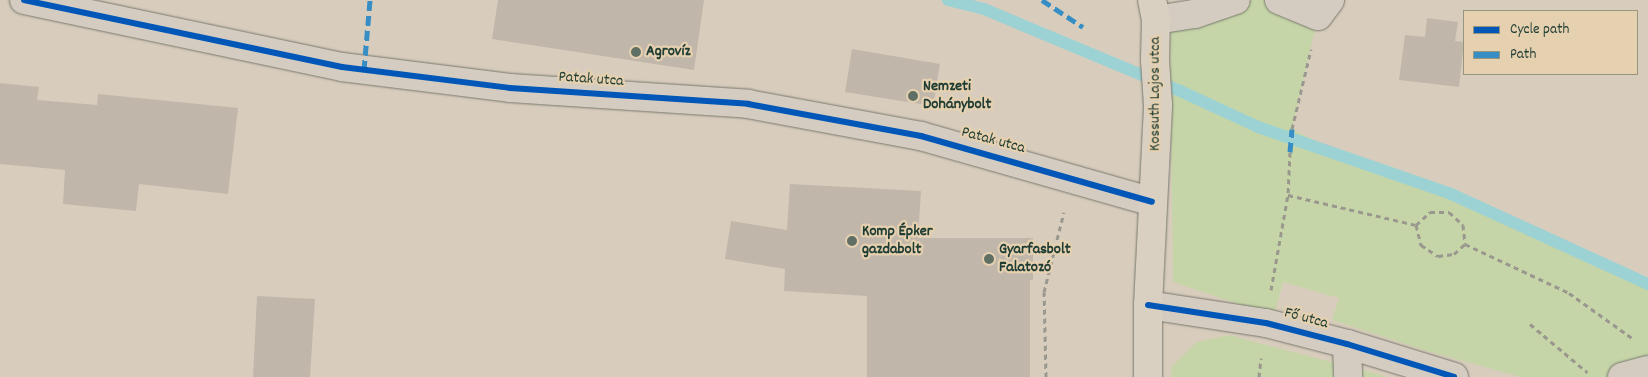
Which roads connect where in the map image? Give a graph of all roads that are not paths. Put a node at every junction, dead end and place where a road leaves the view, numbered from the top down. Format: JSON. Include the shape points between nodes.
{"nodes":[{"id":1,"x":24,"y":0,"type":"edge"},
{"id":2,"x":1236,"y":0,"type":"edge"},
{"id":3,"x":1279,"y":0,"type":"edge"},
{"id":4,"x":1324,"y":8,"type":"edge"},
{"id":5,"x":1154,"y":10,"type":"edge"},
{"id":6,"x":1152,"y":202,"type":"junction"},
{"id":7,"x":1148,"y":305,"type":"junction"},
{"id":8,"x":1348,"y":344,"type":"junction"},
{"id":9,"x":1648,"y":370,"type":"edge"},
{"id":10,"x":1148,"y":377,"type":"edge"},
{"id":11,"x":1348,"y":377,"type":"edge"},
{"id":12,"x":1454,"y":377,"type":"edge"},
{"id":13,"x":1622,"y":377,"type":"edge"}],
"edges":[{"from":1,"to":6,"type":"street","name":"Patak utca","via":[[342,67],[510,88],[748,104],[921,136]]},
{"from":2,"to":5,"type":"street","via":[[1195,14]]},
{"from":3,"to":4,"type":"street"},
{"from":5,"to":6,"type":"main road","name":"Kossuth Lajos utca","via":[[1158,106]]},
{"from":6,"to":7,"type":"main road","name":"Kossuth Lajos utca"},
{"from":7,"to":8,"type":"street","name":"Fő utca","via":[[1266,323]]},
{"from":7,"to":10,"type":"main road","name":"Kossuth Lajos utca"},
{"from":8,"to":11,"type":"street"},
{"from":8,"to":12,"type":"street","name":"Fő utca"},
{"from":9,"to":13,"type":"street"}]}
